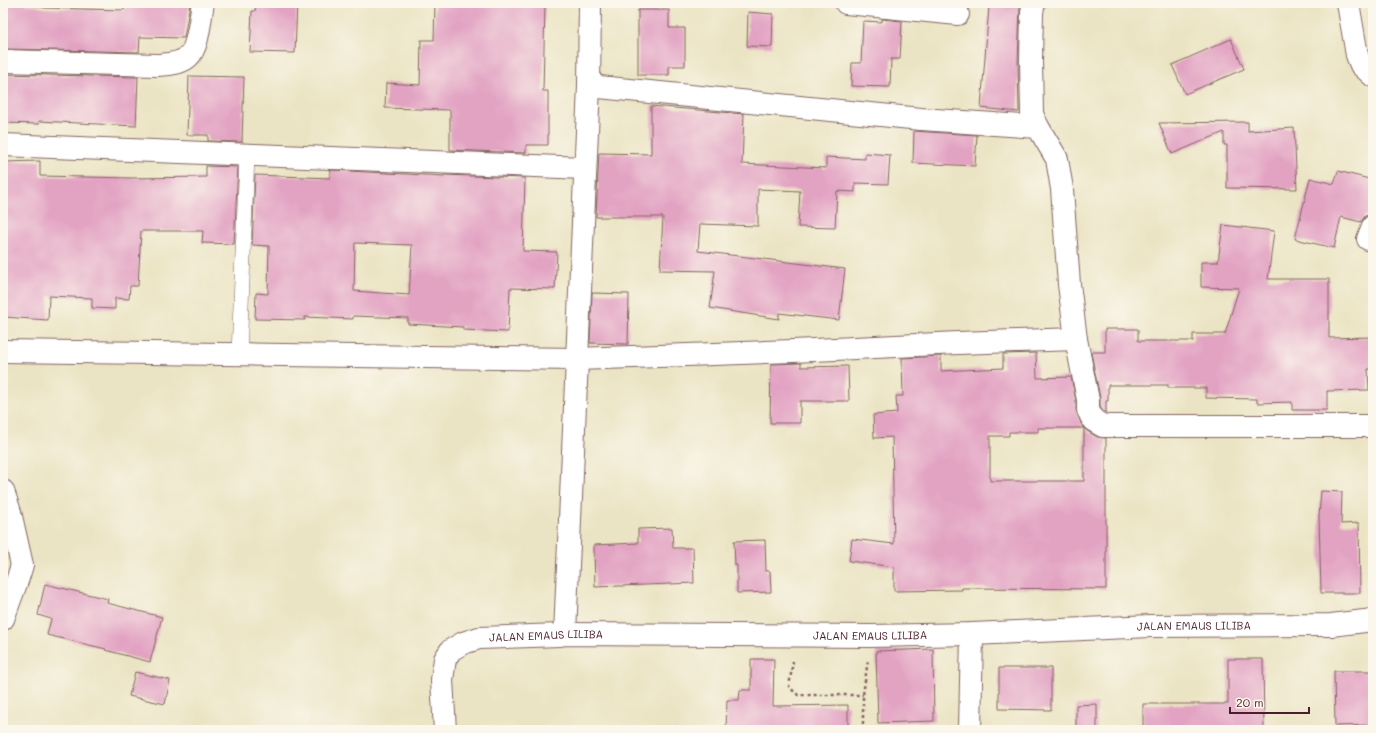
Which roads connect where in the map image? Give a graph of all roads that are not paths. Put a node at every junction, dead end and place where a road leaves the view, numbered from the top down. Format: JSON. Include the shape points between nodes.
{"nodes":[{"id":1,"x":203,"y":3,"type":"edge"},
{"id":2,"x":590,"y":3,"type":"edge"},
{"id":3,"x":846,"y":3,"type":"edge"},
{"id":4,"x":1034,"y":3,"type":"edge"},
{"id":5,"x":1348,"y":3,"type":"edge"},
{"id":6,"x":958,"y":14,"type":"dead end"},
{"id":7,"x":3,"y":61,"type":"edge"},
{"id":8,"x":1373,"y":76,"type":"edge"},
{"id":9,"x":589,"y":86,"type":"junction"},
{"id":10,"x":1038,"y":127,"type":"junction"},
{"id":11,"x":3,"y":145,"type":"edge"},
{"id":12,"x":247,"y":155,"type":"junction"},
{"id":13,"x":585,"y":168,"type":"junction"},
{"id":14,"x":1076,"y":339,"type":"junction"},
{"id":15,"x":3,"y":351,"type":"edge"},
{"id":16,"x":239,"y":355,"type":"junction"},
{"id":17,"x":577,"y":359,"type":"junction"},
{"id":18,"x":1373,"y":426,"type":"edge"},
{"id":19,"x":3,"y":491,"type":"edge"},
{"id":20,"x":3,"y":619,"type":"edge"},
{"id":21,"x":1373,"y":620,"type":"edge"},
{"id":22,"x":564,"y":634,"type":"junction"},
{"id":23,"x":972,"y":634,"type":"junction"},
{"id":24,"x":445,"y":730,"type":"edge"},
{"id":25,"x":970,"y":730,"type":"edge"}],
"edges":[{"from":1,"to":7,"type":"street","via":[[194,48],[188,57],[175,63],[158,65]]},
{"from":2,"to":9,"type":"street"},
{"from":3,"to":6,"type":"street"},
{"from":4,"to":10,"type":"street","via":[[1032,114]]},
{"from":5,"to":8,"type":"street","via":[[1359,60]]},
{"from":9,"to":10,"type":"street","via":[[921,119]]},
{"from":9,"to":13,"type":"street"},
{"from":10,"to":14,"type":"street","via":[[1057,159]]},
{"from":11,"to":12,"type":"street"},
{"from":12,"to":13,"type":"street"},
{"from":12,"to":16,"type":"lane"},
{"from":13,"to":17,"type":"street"},
{"from":14,"to":17,"type":"street"},
{"from":14,"to":18,"type":"street","via":[[1088,410],[1093,420],[1103,426]]},
{"from":15,"to":16,"type":"street"},
{"from":16,"to":17,"type":"street"},
{"from":17,"to":22,"type":"street"},
{"from":19,"to":20,"type":"street","via":[[22,565]]},
{"from":21,"to":23,"type":"street","name":"JALAN EMAUS LILIBA","via":[[1331,625],[1151,626]]},
{"from":22,"to":23,"type":"street","name":"JALAN EMAUS LILIBA"},
{"from":22,"to":24,"type":"street","name":"JALAN EMAUS LILIBA","via":[[479,638],[452,650],[445,659],[442,680]]},
{"from":23,"to":25,"type":"street"}]}
